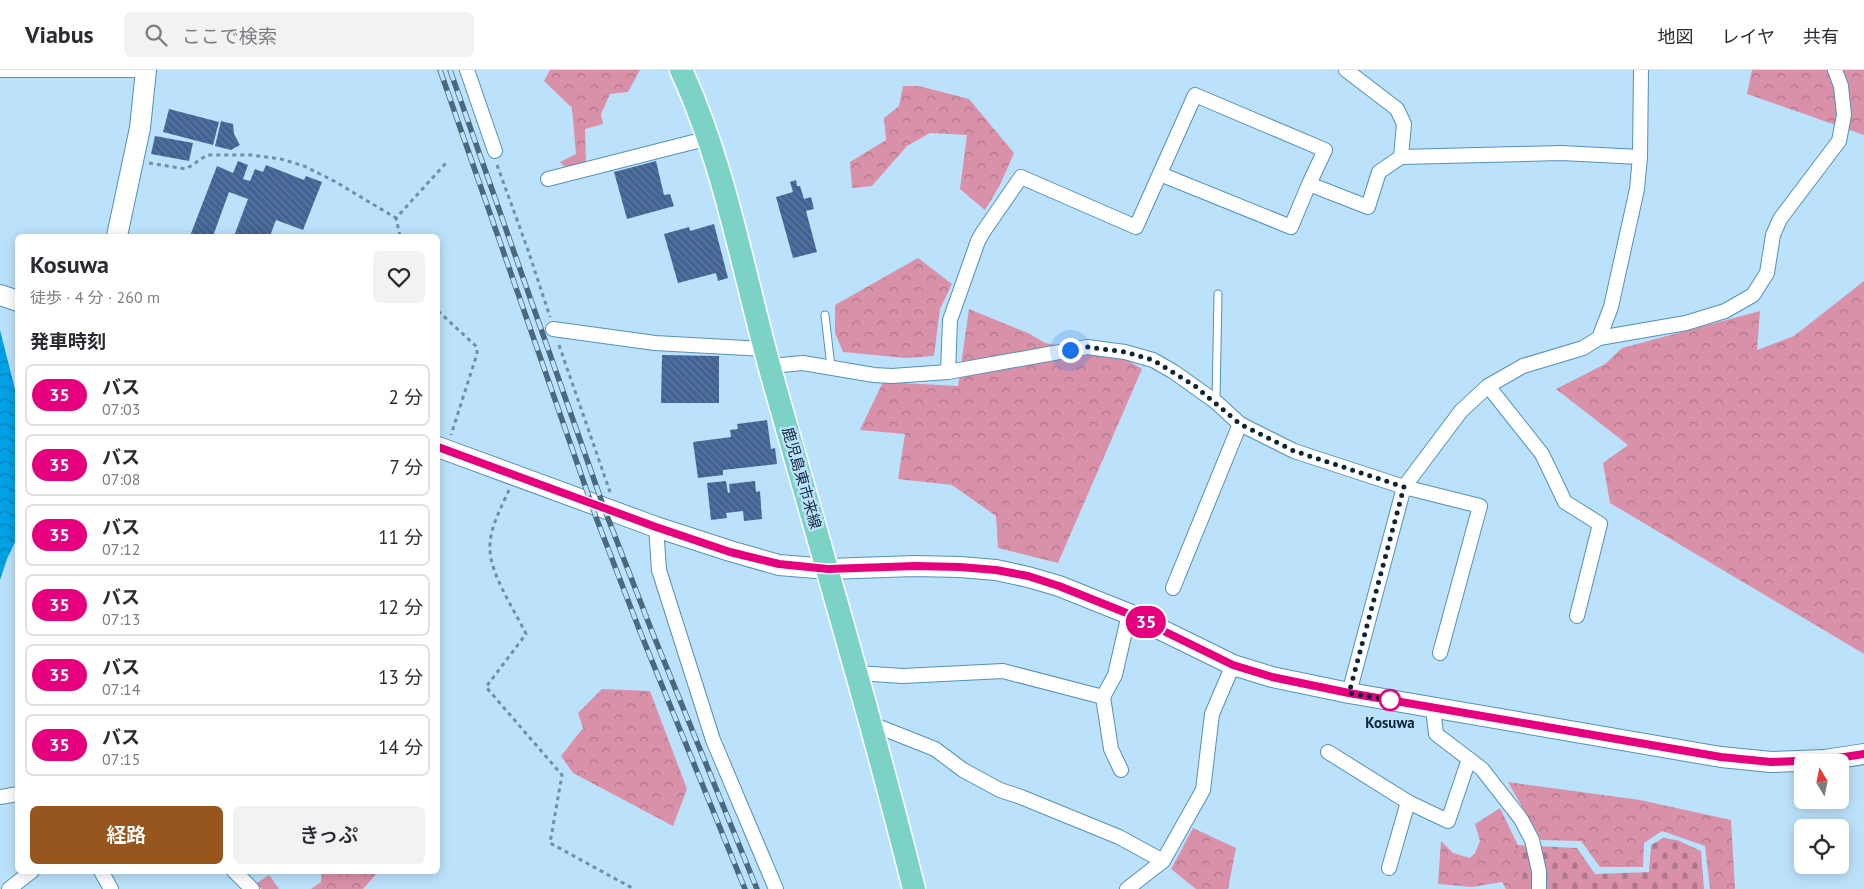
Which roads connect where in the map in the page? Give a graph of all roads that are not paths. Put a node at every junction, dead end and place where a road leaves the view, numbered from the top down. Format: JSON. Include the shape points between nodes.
{"nodes":[{"id":1,"x":0,"y":70,"type":"edge"},
{"id":2,"x":146,"y":70,"type":"edge"},
{"id":3,"x":467,"y":70,"type":"edge"},
{"id":4,"x":681,"y":70,"type":"edge"},
{"id":5,"x":1346,"y":70,"type":"edge"},
{"id":6,"x":1641,"y":70,"type":"edge"},
{"id":7,"x":1835,"y":70,"type":"edge"},
{"id":8,"x":709,"y":138,"type":"junction"},
{"id":9,"x":495,"y":151,"type":"dead end"},
{"id":10,"x":1401,"y":157,"type":"junction"},
{"id":11,"x":1640,"y":157,"type":"junction"},
{"id":12,"x":1160,"y":174,"type":"junction"},
{"id":13,"x":548,"y":180,"type":"dead end"},
{"id":14,"x":1309,"y":184,"type":"junction"},
{"id":15,"x":117,"y":234,"type":"edge"},
{"id":16,"x":1218,"y":294,"type":"dead end"},
{"id":17,"x":825,"y":315,"type":"dead end"},
{"id":18,"x":553,"y":329,"type":"dead end"},
{"id":19,"x":1599,"y":338,"type":"junction"},
{"id":20,"x":767,"y":357,"type":"junction"},
{"id":21,"x":831,"y":367,"type":"junction"},
{"id":22,"x":948,"y":372,"type":"junction"},
{"id":23,"x":1488,"y":386,"type":"junction"},
{"id":24,"x":1216,"y":402,"type":"junction"},
{"id":25,"x":1240,"y":424,"type":"junction"},
{"id":26,"x":442,"y":449,"type":"edge"},
{"id":27,"x":1404,"y":487,"type":"junction"},
{"id":28,"x":656,"y":527,"type":"junction"},
{"id":29,"x":828,"y":569,"type":"junction"},
{"id":30,"x":1173,"y":588,"type":"dead end"},
{"id":31,"x":1129,"y":614,"type":"junction"},
{"id":32,"x":1577,"y":616,"type":"dead end"},
{"id":33,"x":1440,"y":653,"type":"dead end"},
{"id":34,"x":1233,"y":665,"type":"junction"},
{"id":35,"x":857,"y":673,"type":"junction"},
{"id":36,"x":1349,"y":693,"type":"junction"},
{"id":37,"x":1103,"y":697,"type":"junction"},
{"id":38,"x":1433,"y":708,"type":"junction"},
{"id":39,"x":872,"y":724,"type":"junction"},
{"id":40,"x":1328,"y":752,"type":"dead end"},
{"id":41,"x":1864,"y":754,"type":"edge"},
{"id":42,"x":1469,"y":759,"type":"junction"},
{"id":43,"x":1121,"y":770,"type":"dead end"},
{"id":44,"x":15,"y":794,"type":"edge"},
{"id":45,"x":0,"y":797,"type":"edge"},
{"id":46,"x":1408,"y":802,"type":"junction"},
{"id":47,"x":1163,"y":861,"type":"junction"},
{"id":48,"x":1389,"y":868,"type":"dead end"},
{"id":49,"x":28,"y":874,"type":"edge"},
{"id":50,"x":103,"y":874,"type":"edge"},
{"id":51,"x":237,"y":874,"type":"edge"},
{"id":52,"x":9,"y":889,"type":"edge"},
{"id":53,"x":111,"y":889,"type":"edge"},
{"id":54,"x":252,"y":889,"type":"edge"},
{"id":55,"x":776,"y":889,"type":"edge"},
{"id":56,"x":914,"y":889,"type":"edge"},
{"id":57,"x":1127,"y":889,"type":"edge"},
{"id":58,"x":1539,"y":889,"type":"edge"}],
"edges":[{"from":1,"to":2,"type":"street"},
{"from":2,"to":15,"type":"main road","via":[[140,128]]},
{"from":3,"to":9,"type":"street"},
{"from":4,"to":8,"type":"main road","name":"鹿児島東市来線"},
{"from":5,"to":10,"type":"street","via":[[1397,109],[1404,124]]},
{"from":6,"to":11,"type":"street"},
{"from":7,"to":19,"type":"street","via":[[1841,86],[1844,115],[1839,141],[1780,219],[1773,235],[1766,273],[1753,295],[1725,311],[1686,323]]},
{"from":8,"to":13,"type":"street"},
{"from":8,"to":20,"type":"main road","name":"鹿児島東市来線"},
{"from":10,"to":11,"type":"street","via":[[1561,153]]},
{"from":10,"to":14,"type":"street","via":[[1379,172],[1368,207]]},
{"from":11,"to":19,"type":"street","via":[[1637,189],[1611,307]]},
{"from":12,"to":14,"type":"street","via":[[1291,227]]},
{"from":12,"to":14,"type":"street","via":[[1195,95],[1325,150]]},
{"from":12,"to":22,"type":"street","via":[[1136,227],[1020,177],[978,241],[950,320]]},
{"from":16,"to":24,"type":"lane"},
{"from":17,"to":21,"type":"lane"},
{"from":18,"to":20,"type":"street"},
{"from":19,"to":23,"type":"street","via":[[1583,348],[1523,366]]},
{"from":20,"to":21,"type":"street"},
{"from":20,"to":29,"type":"main road","name":"鹿児島東市来線"},
{"from":21,"to":22,"type":"street","via":[[892,376]]},
{"from":22,"to":24,"type":"street","via":[[1087,347],[1153,360]]},
{"from":23,"to":27,"type":"street","via":[[1461,411]]},
{"from":23,"to":32,"type":"street","via":[[1542,454],[1565,502],[1600,524]]},
{"from":24,"to":25,"type":"street"},
{"from":25,"to":27,"type":"street","via":[[1294,451]]},
{"from":25,"to":30,"type":"street"},
{"from":26,"to":28,"type":"main road"},
{"from":27,"to":33,"type":"street","via":[[1480,506]]},
{"from":27,"to":36,"type":"street"},
{"from":28,"to":29,"type":"main road","via":[[730,552],[779,564]]},
{"from":28,"to":55,"type":"street","via":[[659,570],[714,740]]},
{"from":29,"to":31,"type":"main road","via":[[915,566],[996,570],[1059,586]]},
{"from":29,"to":35,"type":"main road","name":"鹿児島東市来線"},
{"from":31,"to":34,"type":"main road"},
{"from":31,"to":37,"type":"street","via":[[1115,675]]},
{"from":34,"to":36,"type":"main road","via":[[1272,677]]},
{"from":34,"to":47,"type":"street","via":[[1212,714],[1203,790]]},
{"from":35,"to":37,"type":"street","via":[[904,676],[1003,671]]},
{"from":35,"to":39,"type":"main road","name":"鹿児島東市来線"},
{"from":36,"to":38,"type":"main road"},
{"from":37,"to":43,"type":"street","via":[[1111,749]]},
{"from":38,"to":41,"type":"main road","via":[[1721,757],[1771,762],[1816,761]]},
{"from":38,"to":42,"type":"street","via":[[1436,734]]},
{"from":39,"to":47,"type":"street","via":[[935,749],[963,770],[1000,790],[1119,837]]},
{"from":39,"to":56,"type":"main road","name":"鹿児島東市来線"},
{"from":40,"to":46,"type":"street"},
{"from":42,"to":46,"type":"street","via":[[1448,821]]},
{"from":42,"to":58,"type":"street","via":[[1482,769],[1521,819],[1532,840],[1539,870]]},
{"from":44,"to":45,"type":"street"},
{"from":46,"to":48,"type":"street"},
{"from":47,"to":57,"type":"street"},
{"from":49,"to":52,"type":"street"},
{"from":50,"to":53,"type":"street"},
{"from":51,"to":54,"type":"street"}]}
